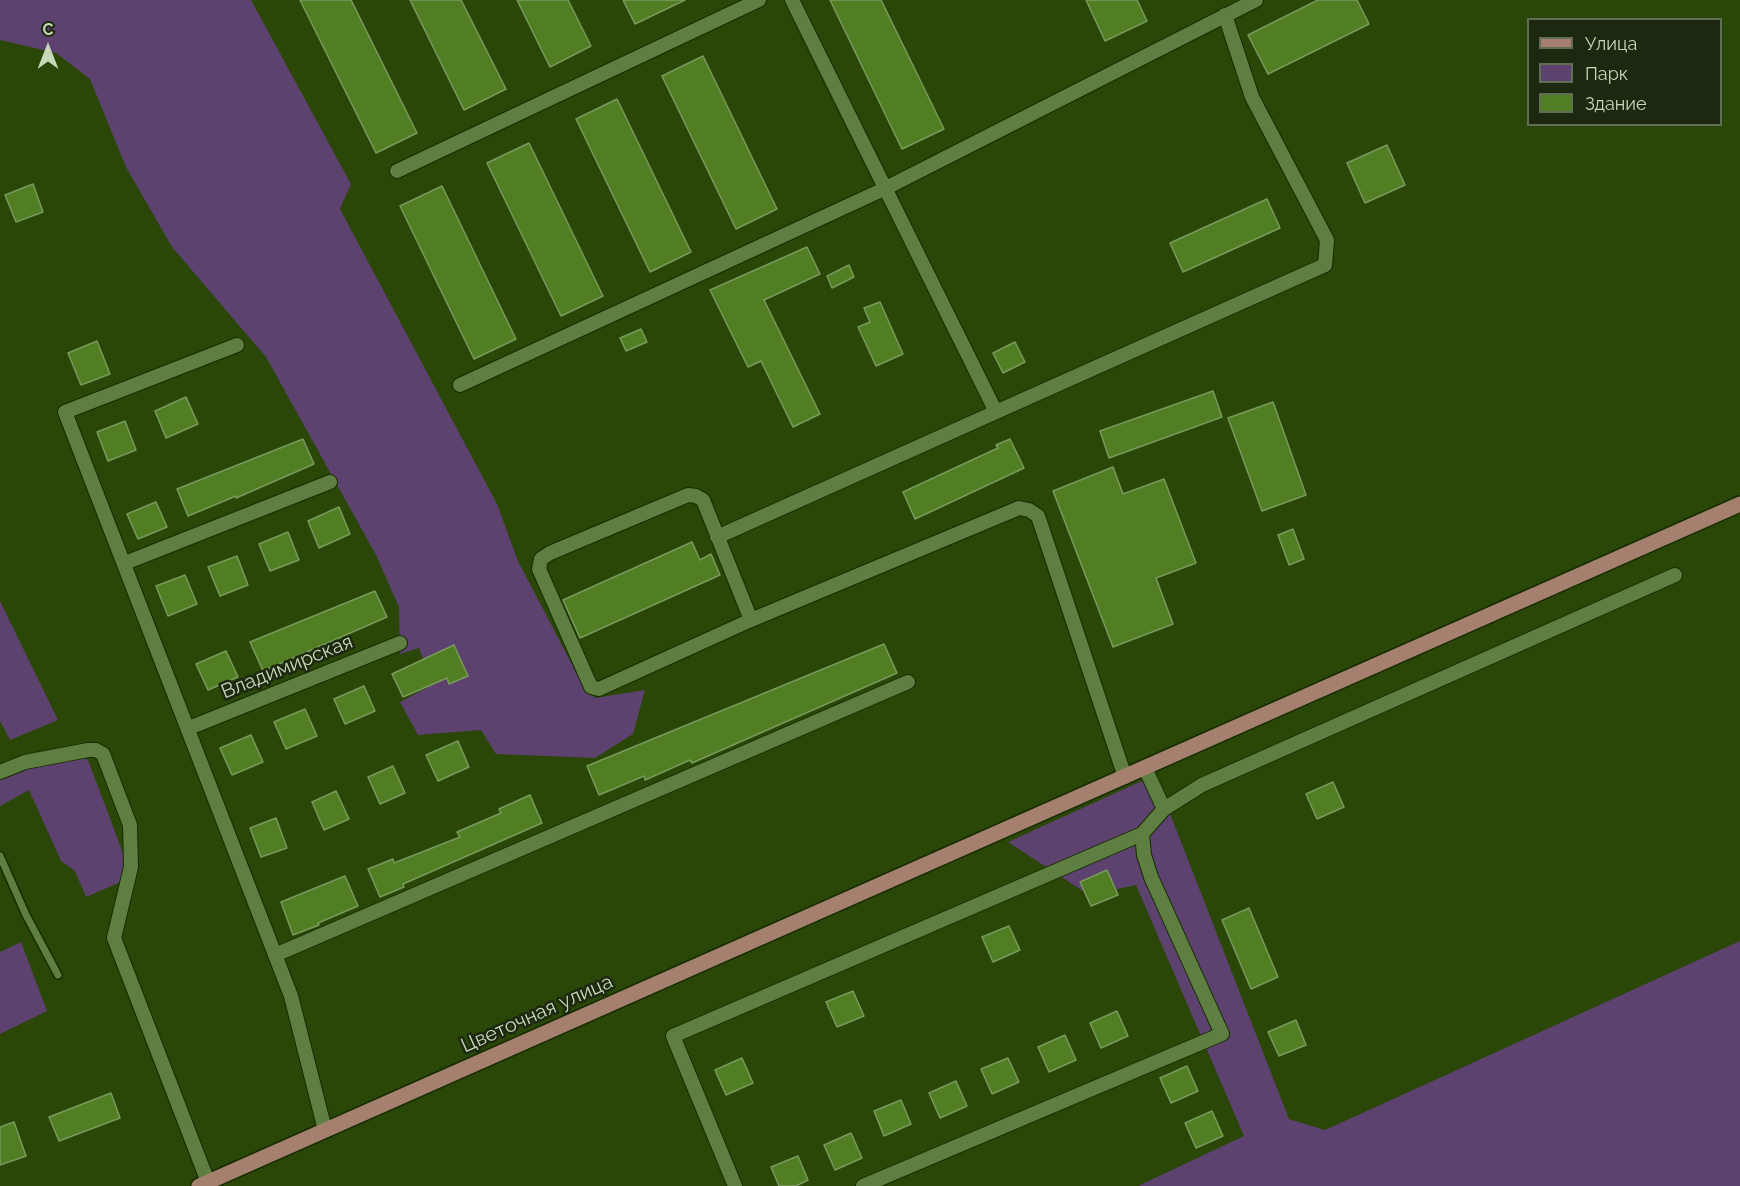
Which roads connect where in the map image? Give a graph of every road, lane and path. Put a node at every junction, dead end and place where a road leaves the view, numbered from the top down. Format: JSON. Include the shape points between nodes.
{"nodes":[{"id":1,"x":759,"y":0,"type":"edge"},
{"id":2,"x":792,"y":0,"type":"edge"},
{"id":3,"x":1256,"y":0,"type":"edge"},
{"id":4,"x":1225,"y":15,"type":"junction"},
{"id":5,"x":397,"y":171,"type":"dead end"},
{"id":6,"x":884,"y":189,"type":"junction"},
{"id":7,"x":237,"y":345,"type":"dead end"},
{"id":8,"x":460,"y":385,"type":"dead end"},
{"id":9,"x":996,"y":412,"type":"junction"},
{"id":10,"x":330,"y":482,"type":"dead end"},
{"id":11,"x":1740,"y":504,"type":"edge"},
{"id":12,"x":717,"y":537,"type":"junction"},
{"id":13,"x":125,"y":563,"type":"junction"},
{"id":14,"x":1675,"y":574,"type":"dead end"},
{"id":15,"x":751,"y":620,"type":"junction"},
{"id":16,"x":400,"y":643,"type":"dead end"},
{"id":17,"x":908,"y":682,"type":"dead end"},
{"id":18,"x":189,"y":728,"type":"junction"},
{"id":19,"x":1145,"y":768,"type":"junction"},
{"id":20,"x":0,"y":772,"type":"edge"},
{"id":21,"x":1125,"y":777,"type":"junction"},
{"id":22,"x":1164,"y":809,"type":"junction"},
{"id":23,"x":1142,"y":834,"type":"junction"},
{"id":24,"x":0,"y":856,"type":"edge"},
{"id":25,"x":275,"y":954,"type":"junction"},
{"id":26,"x":58,"y":975,"type":"dead end"},
{"id":27,"x":325,"y":1130,"type":"junction"},
{"id":28,"x":204,"y":1184,"type":"edge"},
{"id":29,"x":735,"y":1186,"type":"edge"},
{"id":30,"x":863,"y":1186,"type":"edge"}],
"edges":[{"from":1,"to":5,"type":"street"},
{"from":2,"to":6,"type":"street"},
{"from":3,"to":4,"type":"street"},
{"from":4,"to":6,"type":"street"},
{"from":4,"to":9,"type":"street","via":[[1252,97],[1327,240],[1325,265]]},
{"from":6,"to":8,"type":"street"},
{"from":6,"to":9,"type":"street"},
{"from":7,"to":13,"type":"street","via":[[65,412]]},
{"from":9,"to":12,"type":"street"},
{"from":10,"to":13,"type":"street"},
{"from":11,"to":19,"type":"main road","name":"Цветочная улица"},
{"from":12,"to":15,"type":"street"},
{"from":12,"to":15,"type":"street","via":[[703,500],[688,495],[549,553],[541,559],[538,569],[591,687],[607,687]]},
{"from":13,"to":18,"type":"street"},
{"from":14,"to":22,"type":"street","via":[[1202,785]]},
{"from":15,"to":21,"type":"street","via":[[1019,508],[1029,510],[1038,516]]},
{"from":16,"to":18,"type":"street","name":"Владимирская"},
{"from":17,"to":25,"type":"street"},
{"from":18,"to":25,"type":"street"},
{"from":19,"to":21,"type":"main road","name":"Цветочная улица"},
{"from":19,"to":22,"type":"street"},
{"from":20,"to":28,"type":"street","via":[[25,762],[88,750],[103,754],[130,825],[131,867],[114,938]]},
{"from":21,"to":27,"type":"main road","name":"Цветочная улица"},
{"from":22,"to":23,"type":"street"},
{"from":23,"to":29,"type":"street","via":[[673,1036]]},
{"from":23,"to":30,"type":"street","via":[[1151,877],[1222,1034]]},
{"from":24,"to":26,"type":"lane"},
{"from":25,"to":27,"type":"street","via":[[291,996]]},
{"from":27,"to":28,"type":"main road","name":"Цветочная улица"}]}
